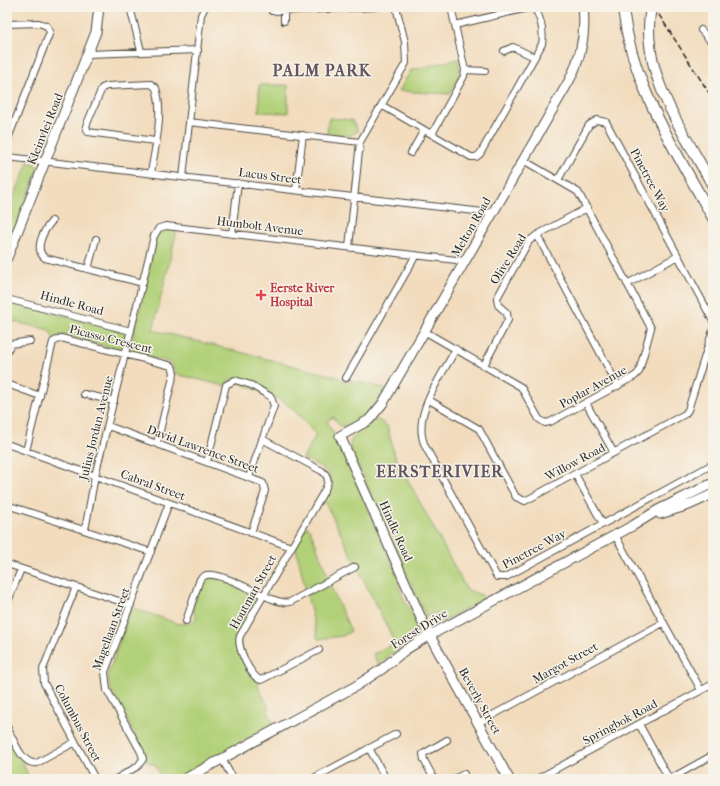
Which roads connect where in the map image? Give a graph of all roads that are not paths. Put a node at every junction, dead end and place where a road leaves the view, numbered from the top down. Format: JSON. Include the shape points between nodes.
{"nodes":[{"id":1,"x":99,"y":7,"type":"edge"},
{"id":2,"x":130,"y":7,"type":"edge"},
{"id":3,"x":205,"y":7,"type":"edge"},
{"id":4,"x":375,"y":7,"type":"edge"},
{"id":5,"x":396,"y":7,"type":"edge"},
{"id":6,"x":451,"y":7,"type":"edge"},
{"id":7,"x":582,"y":7,"type":"edge"},
{"id":8,"x":623,"y":7,"type":"edge"},
{"id":9,"x":650,"y":9,"type":"edge"},
{"id":10,"x":272,"y":11,"type":"dead end"},
{"id":11,"x":284,"y":11,"type":"junction"},
{"id":12,"x":284,"y":21,"type":"dead end"},
{"id":13,"x":7,"y":24,"type":"edge"},
{"id":14,"x":455,"y":25,"type":"junction"},
{"id":15,"x":701,"y":30,"type":"dead end"},
{"id":16,"x":713,"y":44,"type":"edge"},
{"id":17,"x":198,"y":50,"type":"junction"},
{"id":18,"x":141,"y":51,"type":"junction"},
{"id":19,"x":504,"y":51,"type":"dead end"},
{"id":20,"x":88,"y":54,"type":"junction"},
{"id":21,"x":534,"y":57,"type":"junction"},
{"id":22,"x":466,"y":70,"type":"junction"},
{"id":23,"x":485,"y":71,"type":"dead end"},
{"id":24,"x":383,"y":106,"type":"junction"},
{"id":25,"x":189,"y":122,"type":"junction"},
{"id":26,"x":424,"y":130,"type":"junction"},
{"id":27,"x":432,"y":134,"type":"junction"},
{"id":28,"x":303,"y":135,"type":"junction"},
{"id":29,"x":7,"y":141,"type":"edge"},
{"id":30,"x":155,"y":142,"type":"junction"},
{"id":31,"x":360,"y":142,"type":"junction"},
{"id":32,"x":411,"y":153,"type":"dead end"},
{"id":33,"x":7,"y":157,"type":"edge"},
{"id":34,"x":523,"y":160,"type":"junction"},
{"id":35,"x":46,"y":161,"type":"junction"},
{"id":36,"x":151,"y":173,"type":"junction"},
{"id":37,"x":183,"y":177,"type":"junction"},
{"id":38,"x":558,"y":180,"type":"junction"},
{"id":39,"x":238,"y":183,"type":"junction"},
{"id":40,"x":713,"y":186,"type":"edge"},
{"id":41,"x":296,"y":190,"type":"junction"},
{"id":42,"x":354,"y":197,"type":"junction"},
{"id":43,"x":587,"y":208,"type":"junction"},
{"id":44,"x":492,"y":213,"type":"junction"},
{"id":45,"x":713,"y":218,"type":"edge"},
{"id":46,"x":52,"y":220,"type":"dead end"},
{"id":47,"x":232,"y":234,"type":"junction"},
{"id":48,"x":537,"y":235,"type":"junction"},
{"id":49,"x":96,"y":239,"type":"dead end"},
{"id":50,"x":349,"y":247,"type":"junction"},
{"id":51,"x":416,"y":255,"type":"junction"},
{"id":52,"x":678,"y":256,"type":"junction"},
{"id":53,"x":7,"y":258,"type":"edge"},
{"id":54,"x":465,"y":261,"type":"junction"},
{"id":55,"x":88,"y":269,"type":"junction"},
{"id":56,"x":143,"y":282,"type":"junction"},
{"id":57,"x":627,"y":284,"type":"junction"},
{"id":58,"x":7,"y":299,"type":"edge"},
{"id":59,"x":713,"y":320,"type":"edge"},
{"id":60,"x":713,"y":330,"type":"edge"},
{"id":61,"x":131,"y":331,"type":"junction"},
{"id":62,"x":424,"y":331,"type":"junction"},
{"id":63,"x":30,"y":341,"type":"dead end"},
{"id":64,"x":456,"y":350,"type":"junction"},
{"id":65,"x":7,"y":351,"type":"edge"},
{"id":66,"x":126,"y":353,"type":"junction"},
{"id":67,"x":484,"y":365,"type":"junction"},
{"id":68,"x":346,"y":378,"type":"dead end"},
{"id":69,"x":7,"y":384,"type":"edge"},
{"id":70,"x":618,"y":386,"type":"junction"},
{"id":71,"x":84,"y":394,"type":"dead end"},
{"id":72,"x":40,"y":396,"type":"junction"},
{"id":73,"x":429,"y":400,"type":"junction"},
{"id":74,"x":114,"y":401,"type":"junction"},
{"id":75,"x":586,"y":403,"type":"junction"},
{"id":76,"x":108,"y":426,"type":"junction"},
{"id":77,"x":340,"y":436,"type":"joint"},
{"id":78,"x":262,"y":439,"type":"junction"},
{"id":79,"x":157,"y":443,"type":"junction"},
{"id":80,"x":7,"y":444,"type":"edge"},
{"id":81,"x":26,"y":451,"type":"junction"},
{"id":82,"x":614,"y":453,"type":"junction"},
{"id":83,"x":207,"y":462,"type":"junction"},
{"id":84,"x":713,"y":464,"type":"edge"},
{"id":85,"x":575,"y":474,"type":"junction"},
{"id":86,"x":95,"y":476,"type":"junction"},
{"id":87,"x":249,"y":477,"type":"junction"},
{"id":88,"x":713,"y":483,"type":"edge"},
{"id":89,"x":713,"y":494,"type":"edge"},
{"id":90,"x":169,"y":503,"type":"junction"},
{"id":91,"x":7,"y":505,"type":"edge"},
{"id":92,"x":649,"y":516,"type":"junction"},
{"id":93,"x":603,"y":524,"type":"junction"},
{"id":94,"x":85,"y":530,"type":"junction"},
{"id":95,"x":251,"y":533,"type":"junction"},
{"id":96,"x":615,"y":535,"type":"junction"},
{"id":97,"x":291,"y":547,"type":"junction"},
{"id":98,"x":151,"y":552,"type":"junction"},
{"id":99,"x":7,"y":564,"type":"edge"},
{"id":100,"x":355,"y":567,"type":"dead end"},
{"id":101,"x":21,"y":569,"type":"junction"},
{"id":102,"x":76,"y":587,"type":"junction"},
{"id":103,"x":264,"y":594,"type":"junction"},
{"id":104,"x":7,"y":604,"type":"edge"},
{"id":105,"x":131,"y":605,"type":"junction"},
{"id":106,"x":186,"y":621,"type":"dead end"},
{"id":107,"x":663,"y":623,"type":"junction"},
{"id":108,"x":430,"y":635,"type":"junction"},
{"id":109,"x":319,"y":650,"type":"dead end"},
{"id":110,"x":713,"y":684,"type":"edge"},
{"id":111,"x":701,"y":690,"type":"junction"},
{"id":112,"x":478,"y":723,"type":"junction"},
{"id":113,"x":639,"y":724,"type":"junction"},
{"id":114,"x":7,"y":727,"type":"edge"},
{"id":115,"x":396,"y":734,"type":"dead end"},
{"id":116,"x":447,"y":740,"type":"dead end"},
{"id":117,"x":75,"y":742,"type":"junction"},
{"id":118,"x":369,"y":748,"type":"junction"},
{"id":119,"x":713,"y":755,"type":"edge"},
{"id":120,"x":222,"y":759,"type":"junction"},
{"id":121,"x":464,"y":774,"type":"dead end"},
{"id":122,"x":96,"y":779,"type":"edge"},
{"id":123,"x":116,"y":779,"type":"edge"},
{"id":124,"x":185,"y":779,"type":"edge"},
{"id":125,"x":233,"y":779,"type":"edge"},
{"id":126,"x":312,"y":779,"type":"edge"},
{"id":127,"x":386,"y":779,"type":"edge"},
{"id":128,"x":434,"y":779,"type":"edge"},
{"id":129,"x":454,"y":779,"type":"edge"},
{"id":130,"x":509,"y":779,"type":"edge"},
{"id":131,"x":537,"y":779,"type":"edge"},
{"id":132,"x":669,"y":779,"type":"edge"}],
"edges":[{"from":1,"to":20,"type":"street","name":"Kleinvlei Road","via":[[98,25]]},
{"from":2,"to":18,"type":"street"},
{"from":3,"to":17,"type":"street"},
{"from":4,"to":11,"type":"street"},
{"from":5,"to":24,"type":"street","via":[[405,42],[406,58],[402,71]]},
{"from":6,"to":14,"type":"street"},
{"from":7,"to":34,"type":"street","name":"Melton Road","via":[[583,40],[575,69]]},
{"from":8,"to":45,"type":"main road","via":[[629,45],[644,91]]},
{"from":9,"to":40,"type":"main road","via":[[649,43],[658,82]]},
{"from":10,"to":11,"type":"street"},
{"from":11,"to":12,"type":"street"},
{"from":13,"to":29,"type":"street","via":[[39,23],[47,26],[50,32]]},
{"from":14,"to":21,"type":"street","via":[[532,7],[537,13],[543,38]]},
{"from":14,"to":22,"type":"street"},
{"from":15,"to":16,"type":"street"},
{"from":17,"to":18,"type":"street"},
{"from":17,"to":25,"type":"street"},
{"from":18,"to":20,"type":"street"},
{"from":19,"to":21,"type":"street","via":[[513,47]]},
{"from":20,"to":35,"type":"street","name":"Kleinvlei Road"},
{"from":21,"to":27,"type":"street","via":[[478,156],[471,157]]},
{"from":22,"to":23,"type":"street"},
{"from":22,"to":27,"type":"street"},
{"from":24,"to":26,"type":"street"},
{"from":24,"to":31,"type":"street"},
{"from":25,"to":28,"type":"street"},
{"from":25,"to":37,"type":"street"},
{"from":26,"to":27,"type":"street"},
{"from":26,"to":32,"type":"street"},
{"from":28,"to":31,"type":"street"},
{"from":28,"to":41,"type":"street"},
{"from":30,"to":30,"type":"street","via":[[88,132],[86,126],[102,88],[151,84],[154,86],[158,103]]},
{"from":30,"to":36,"type":"street"},
{"from":31,"to":42,"type":"street"},
{"from":33,"to":35,"type":"street","name":"Lacus Street"},
{"from":34,"to":38,"type":"street","name":"Poplar Avenue"},
{"from":34,"to":44,"type":"street","name":"Melton Road"},
{"from":35,"to":36,"type":"street","name":"Lacus Street"},
{"from":35,"to":53,"type":"street","name":"Kleinvlei Road"},
{"from":36,"to":37,"type":"street","name":"Lacus Street"},
{"from":37,"to":39,"type":"street","name":"Lacus Street"},
{"from":38,"to":43,"type":"street","name":"Poplar Avenue","via":[[578,192]]},
{"from":38,"to":52,"type":"street","name":"Pinetree Way","via":[[590,125],[597,120],[605,121]]},
{"from":39,"to":41,"type":"street","name":"Lacus Street"},
{"from":39,"to":47,"type":"street"},
{"from":41,"to":42,"type":"street","name":"Lacus Street"},
{"from":42,"to":44,"type":"street","name":"Lacus Street"},
{"from":42,"to":50,"type":"street"},
{"from":43,"to":48,"type":"street","name":"Olive Road"},
{"from":43,"to":57,"type":"street","name":"Poplar Avenue"},
{"from":44,"to":54,"type":"street","name":"Melton Road"},
{"from":46,"to":55,"type":"street","via":[[46,228],[39,248],[42,256]]},
{"from":47,"to":50,"type":"street","name":"Humbolt Avenue"},
{"from":47,"to":56,"type":"street","name":"Humbolt Avenue","via":[[166,226],[159,228],[154,236]]},
{"from":48,"to":67,"type":"street","name":"Olive Road","via":[[529,241],[497,298],[498,305],[507,313],[508,320]]},
{"from":48,"to":70,"type":"street"},
{"from":49,"to":55,"type":"street"},
{"from":50,"to":51,"type":"street","name":"Humbolt Avenue"},
{"from":51,"to":54,"type":"street","name":"Humbolt Avenue"},
{"from":51,"to":68,"type":"street"},
{"from":52,"to":57,"type":"street"},
{"from":52,"to":59,"type":"street","name":"Pinetree Way"},
{"from":54,"to":62,"type":"street","name":"Melton Road"},
{"from":55,"to":56,"type":"street"},
{"from":56,"to":61,"type":"street","name":"Humbolt Avenue"},
{"from":57,"to":70,"type":"street","name":"Poplar Avenue","via":[[651,332],[639,372]]},
{"from":58,"to":61,"type":"street","name":"Hindle Road"},
{"from":60,"to":82,"type":"street","name":"Willow Road","via":[[686,413]]},
{"from":61,"to":66,"type":"street","name":"Julius Jordan Avenue"},
{"from":62,"to":64,"type":"street","name":"Poplar Avenue"},
{"from":62,"to":77,"type":"street","name":"Melton Road","via":[[379,410],[364,424]]},
{"from":63,"to":65,"type":"street","via":[[11,344]]},
{"from":64,"to":67,"type":"street","name":"Poplar Avenue"},
{"from":64,"to":73,"type":"street"},
{"from":66,"to":72,"type":"street","name":"Picasso Crescent","via":[[64,338],[57,339],[53,342]]},
{"from":66,"to":74,"type":"street","name":"Julius Jordan Avenue"},
{"from":66,"to":79,"type":"street","name":"Picasso Crescent","via":[[173,368],[174,373]]},
{"from":67,"to":75,"type":"street","name":"Poplar Avenue","via":[[521,387],[539,420],[543,422],[550,422]]},
{"from":69,"to":72,"type":"street"},
{"from":70,"to":75,"type":"street","name":"Poplar Avenue"},
{"from":71,"to":74,"type":"street"},
{"from":72,"to":81,"type":"street","name":"Picasso Crescent"},
{"from":73,"to":85,"type":"street","name":"Willow Road","via":[[479,429],[519,500],[527,500]]},
{"from":73,"to":93,"type":"street","name":"Pinetree Way","via":[[420,422],[423,442],[497,577],[506,577]]},
{"from":74,"to":76,"type":"street","name":"Julius Jordan Avenue"},
{"from":75,"to":82,"type":"street"},
{"from":76,"to":79,"type":"street","name":"David Lawrence Street"},
{"from":76,"to":86,"type":"street","name":"Julius Jordan Avenue"},
{"from":77,"to":108,"type":"street","name":"Hindle Road"},
{"from":78,"to":83,"type":"street","via":[[274,406],[273,400],[268,394],[251,385],[230,381],[225,387]]},
{"from":78,"to":87,"type":"street"},
{"from":78,"to":97,"type":"street","name":"Houtman Street","via":[[322,471],[328,477],[328,484]]},
{"from":79,"to":83,"type":"street","name":"David Lawrence Street"},
{"from":80,"to":81,"type":"street","name":"Cabral Street"},
{"from":81,"to":86,"type":"street","name":"Cabral Street"},
{"from":82,"to":85,"type":"street","name":"Willow Road"},
{"from":83,"to":87,"type":"street","name":"David Lawrence Street"},
{"from":84,"to":93,"type":"street","name":"Pinetree Way"},
{"from":85,"to":93,"type":"street"},
{"from":86,"to":90,"type":"street","name":"Cabral Street"},
{"from":86,"to":94,"type":"street","name":"Julius Jordan Avenue"},
{"from":87,"to":95,"type":"street","name":"David Lawrence Street","via":[[263,483],[266,489]]},
{"from":88,"to":92,"type":"street","name":"Forest Drive"},
{"from":89,"to":92,"type":"street","name":"Forest Drive","via":[[689,505]]},
{"from":90,"to":95,"type":"street","name":"Cabral Street"},
{"from":90,"to":98,"type":"street","name":"Magellaan Street"},
{"from":91,"to":94,"type":"street"},
{"from":92,"to":96,"type":"street","name":"Forest Drive"},
{"from":94,"to":98,"type":"street"},
{"from":95,"to":97,"type":"street","name":"Cabral Street"},
{"from":96,"to":107,"type":"street"},
{"from":96,"to":108,"type":"street","name":"Forest Drive"},
{"from":97,"to":103,"type":"street","name":"Houtman Street"},
{"from":98,"to":105,"type":"street","name":"Magellaan Street"},
{"from":99,"to":101,"type":"street"},
{"from":100,"to":103,"type":"street","via":[[287,603],[279,603]]},
{"from":101,"to":102,"type":"street"},
{"from":101,"to":104,"type":"street"},
{"from":102,"to":105,"type":"street"},
{"from":102,"to":117,"type":"street","name":"Columbus Street","via":[[42,676]]},
{"from":103,"to":106,"type":"street","via":[[214,575],[206,575],[200,579]]},
{"from":103,"to":109,"type":"street","name":"Houtman Street","via":[[239,640],[239,647],[255,677],[259,680],[266,679]]},
{"from":105,"to":123,"type":"street","name":"Magellaan Street","via":[[105,678],[107,690],[143,759],[138,766]]},
{"from":107,"to":111,"type":"street"},
{"from":107,"to":112,"type":"street","name":"Margot Street"},
{"from":108,"to":112,"type":"street","name":"Beverly Street"},
{"from":108,"to":120,"type":"street","name":"Forest Drive","via":[[356,686]]},
{"from":110,"to":111,"type":"street","name":"Springbok Road"},
{"from":111,"to":113,"type":"street","name":"Springbok Road"},
{"from":112,"to":130,"type":"street","name":"Beverly Street"},
{"from":113,"to":131,"type":"street","name":"Springbok Road"},
{"from":113,"to":132,"type":"street"},
{"from":114,"to":117,"type":"street","via":[[25,759],[32,764]]},
{"from":115,"to":118,"type":"street"},
{"from":116,"to":128,"type":"street","via":[[423,754]]},
{"from":117,"to":122,"type":"street","name":"Columbus Street"},
{"from":118,"to":126,"type":"street"},
{"from":118,"to":127,"type":"street"},
{"from":119,"to":132,"type":"street"},
{"from":120,"to":124,"type":"street","name":"Forest Drive"},
{"from":120,"to":125,"type":"street"},
{"from":121,"to":129,"type":"street"}]}
